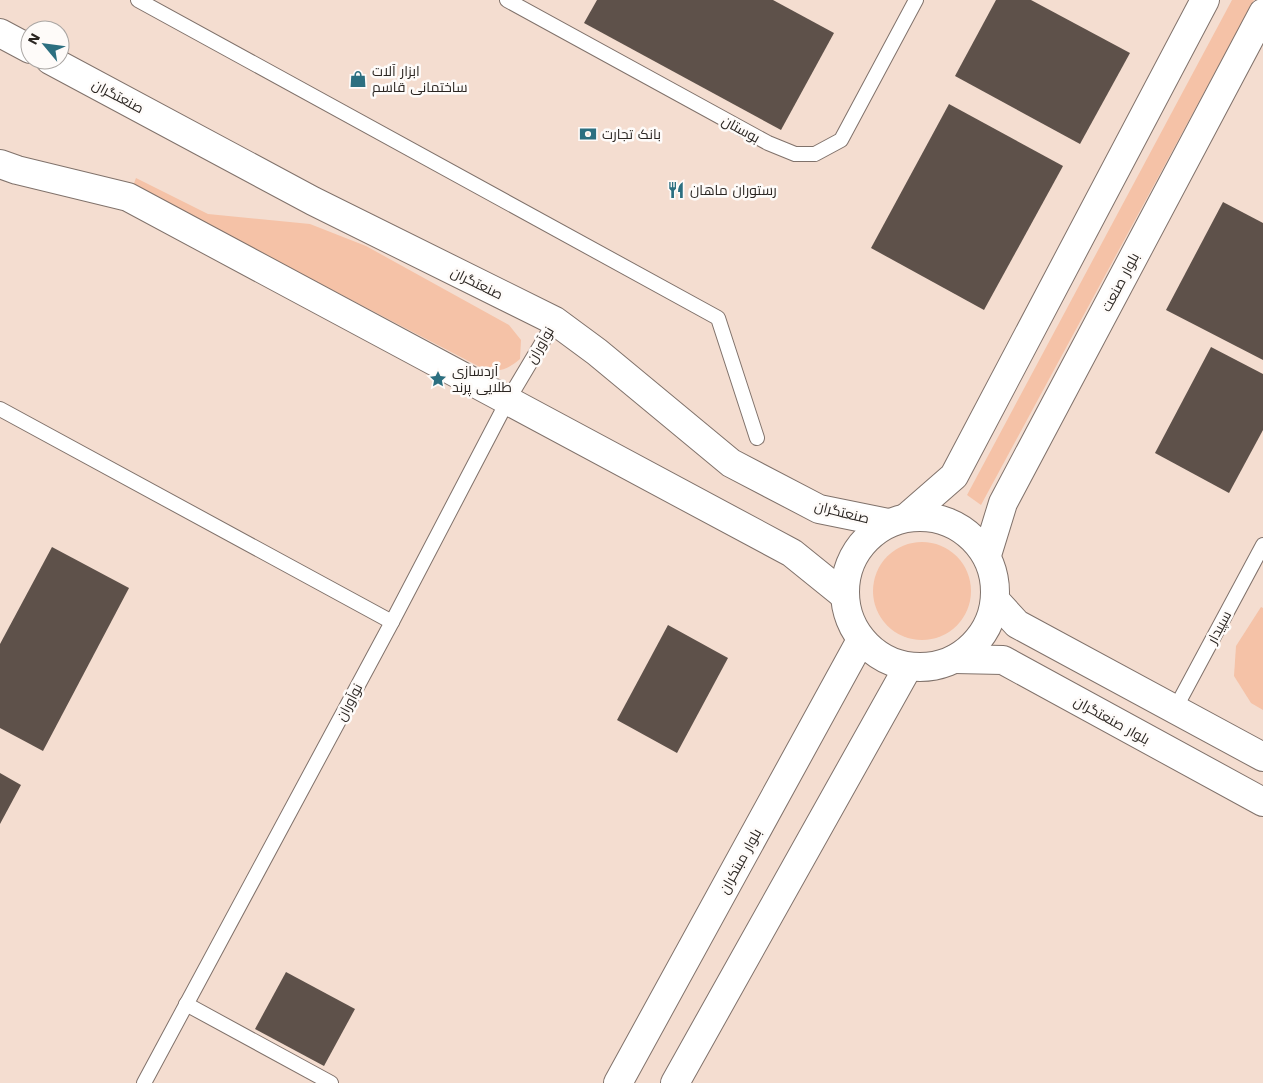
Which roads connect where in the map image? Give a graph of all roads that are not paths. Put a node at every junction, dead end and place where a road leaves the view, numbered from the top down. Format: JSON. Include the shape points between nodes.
{"nodes":[{"id":1,"x":138,"y":0,"type":"edge"},
{"id":2,"x":507,"y":0,"type":"edge"},
{"id":3,"x":916,"y":0,"type":"edge"},
{"id":4,"x":1205,"y":0,"type":"edge"},
{"id":5,"x":1263,"y":13,"type":"edge"},
{"id":6,"x":0,"y":33,"type":"edge"},
{"id":7,"x":20,"y":44,"type":"edge"},
{"id":8,"x":69,"y":70,"type":"edge"},
{"id":9,"x":0,"y":164,"type":"edge"},
{"id":10,"x":554,"y":321,"type":"junction"},
{"id":11,"x":508,"y":400,"type":"junction"},
{"id":12,"x":0,"y":409,"type":"edge"},
{"id":13,"x":757,"y":438,"type":"dead end"},
{"id":14,"x":897,"y":520,"type":"junction"},
{"id":15,"x":1263,"y":545,"type":"edge"},
{"id":16,"x":987,"y":555,"type":"junction"},
{"id":17,"x":844,"y":595,"type":"junction"},
{"id":18,"x":996,"y":601,"type":"junction"},
{"id":19,"x":392,"y":622,"type":"junction"},
{"id":20,"x":862,"y":640,"type":"junction"},
{"id":21,"x":955,"y":659,"type":"junction"},
{"id":22,"x":908,"y":667,"type":"junction"},
{"id":23,"x":1175,"y":709,"type":"junction"},
{"id":24,"x":1263,"y":757,"type":"edge"},
{"id":25,"x":1263,"y":802,"type":"edge"},
{"id":26,"x":186,"y":1004,"type":"junction"},
{"id":27,"x":144,"y":1083,"type":"edge"},
{"id":28,"x":331,"y":1083,"type":"edge"},
{"id":29,"x":618,"y":1083,"type":"edge"},
{"id":30,"x":675,"y":1083,"type":"edge"}],
"edges":[{"from":1,"to":13,"type":"lane","via":[[718,318]]},
{"from":2,"to":3,"type":"lane","name":"بوستان","via":[[768,143],[795,154],[815,154],[841,140]]},
{"from":4,"to":14,"type":"street","via":[[954,476]]},
{"from":5,"to":16,"type":"street","name":"بلوار صنعت","via":[[1003,502]]},
{"from":6,"to":7,"type":"street"},
{"from":8,"to":10,"type":"street","name":"صنعتگران","via":[[313,201]]},
{"from":9,"to":11,"type":"street","via":[[128,197]]},
{"from":10,"to":11,"type":"lane","name":"نوآوران"},
{"from":10,"to":14,"type":"street","name":"صنعتگران","via":[[597,352],[731,463],[819,509]]},
{"from":11,"to":17,"type":"street","via":[[792,553]]},
{"from":11,"to":19,"type":"lane","name":"نوآوران"},
{"from":12,"to":19,"type":"lane"},
{"from":14,"to":16,"type":"street","via":[[930,516],[950,521],[971,535]]},
{"from":14,"to":17,"type":"street","via":[[872,533],[858,548],[850,562]]},
{"from":15,"to":23,"type":"lane","name":"سپیدار"},
{"from":16,"to":18,"type":"street","via":[[995,577]]},
{"from":17,"to":20,"type":"street","via":[[850,622]]},
{"from":18,"to":21,"type":"street","via":[[988,627],[973,646]]},
{"from":18,"to":23,"type":"street","via":[[1017,624]]},
{"from":19,"to":26,"type":"lane","name":"نوآوران"},
{"from":20,"to":22,"type":"street","via":[[880,656]]},
{"from":20,"to":29,"type":"street","name":"بلوار مبتکران"},
{"from":21,"to":22,"type":"street","via":[[931,667]]},
{"from":21,"to":25,"type":"street","name":"بلوار صنعتگران","via":[[1003,660]]},
{"from":22,"to":30,"type":"street"},
{"from":23,"to":24,"type":"street"},
{"from":26,"to":27,"type":"lane","name":"نوآوران"},
{"from":26,"to":28,"type":"lane"}]}
